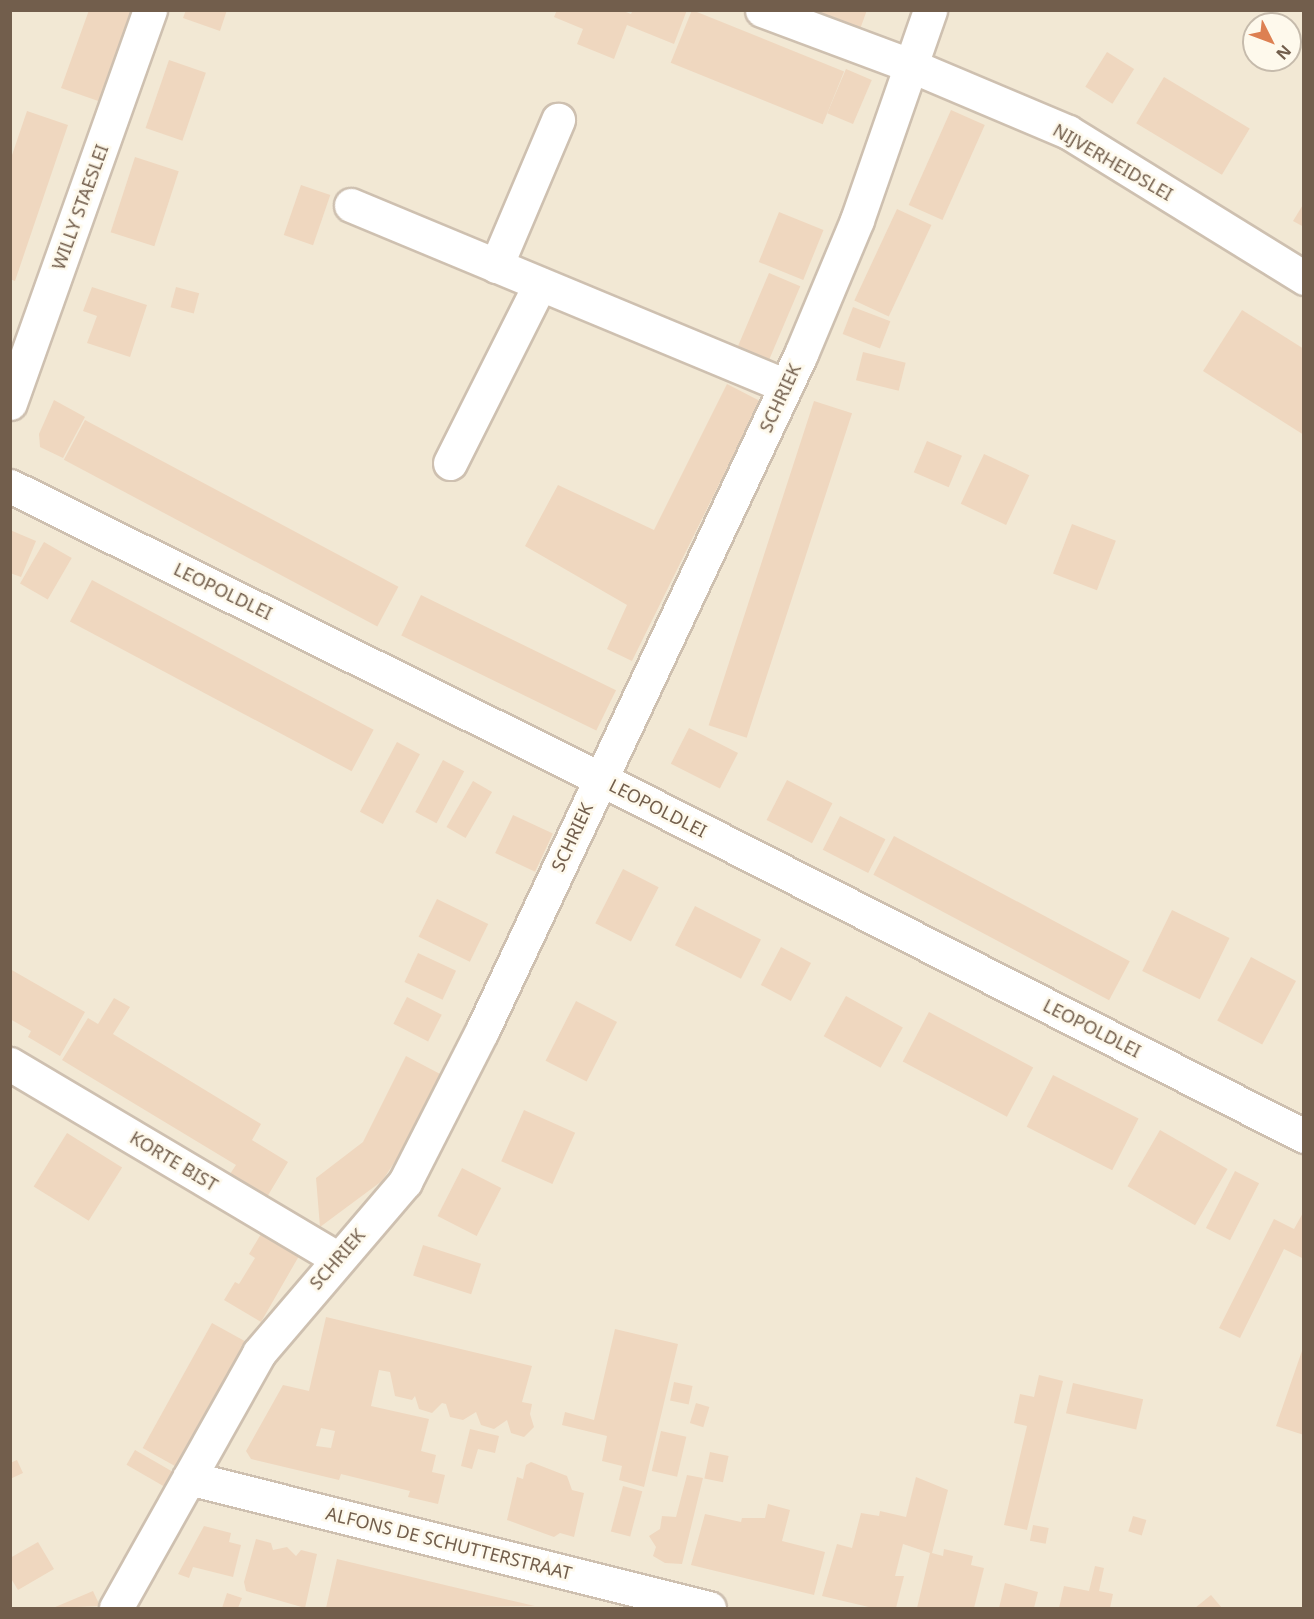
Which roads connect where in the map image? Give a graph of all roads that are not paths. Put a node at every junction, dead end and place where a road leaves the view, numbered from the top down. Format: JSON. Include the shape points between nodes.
{"nodes":[{"id":1,"x":150,"y":10,"type":"edge"},
{"id":2,"x":762,"y":10,"type":"edge"},
{"id":3,"x":930,"y":10,"type":"edge"},
{"id":4,"x":912,"y":66,"type":"junction"},
{"id":5,"x":558,"y":120,"type":"dead end"},
{"id":6,"x":351,"y":205,"type":"dead end"},
{"id":7,"x":496,"y":266,"type":"junction"},
{"id":8,"x":1304,"y":278,"type":"edge"},
{"id":9,"x":540,"y":284,"type":"junction"},
{"id":10,"x":786,"y":386,"type":"junction"},
{"id":11,"x":10,"y":403,"type":"edge"},
{"id":12,"x":450,"y":463,"type":"dead end"},
{"id":13,"x":10,"y":486,"type":"edge"},
{"id":14,"x":599,"y":778,"type":"junction"},
{"id":15,"x":10,"y":1064,"type":"edge"},
{"id":16,"x":1304,"y":1136,"type":"edge"},
{"id":17,"x":337,"y":1258,"type":"junction"},
{"id":18,"x":189,"y":1478,"type":"junction"},
{"id":19,"x":116,"y":1608,"type":"edge"},
{"id":20,"x":709,"y":1608,"type":"edge"}],
"edges":[{"from":1,"to":11,"type":"street","name":"WILLY STAESLEI"},
{"from":2,"to":4,"type":"street","name":"NIJVERHEIDSLEI"},
{"from":3,"to":4,"type":"street","name":"SCHRIEK"},
{"from":4,"to":8,"type":"street","name":"NIJVERHEIDSLEI","via":[[1068,132]]},
{"from":4,"to":10,"type":"street","name":"SCHRIEK","via":[[857,220]]},
{"from":5,"to":7,"type":"street"},
{"from":6,"to":7,"type":"street"},
{"from":7,"to":9,"type":"street"},
{"from":9,"to":10,"type":"street"},
{"from":9,"to":12,"type":"street"},
{"from":10,"to":14,"type":"street","name":"SCHRIEK"},
{"from":13,"to":14,"type":"street","name":"LEOPOLDLEI"},
{"from":14,"to":16,"type":"street","name":"LEOPOLDLEI"},
{"from":14,"to":17,"type":"street","name":"SCHRIEK","via":[[482,1031],[405,1182]]},
{"from":15,"to":17,"type":"street","name":"KORTE BIST"},
{"from":17,"to":18,"type":"street","name":"SCHRIEK","via":[[259,1353]]},
{"from":18,"to":19,"type":"street","name":"SCHRIEK"},
{"from":18,"to":20,"type":"street","name":"ALFONS DE SCHUTTERSTRAAT"}]}
